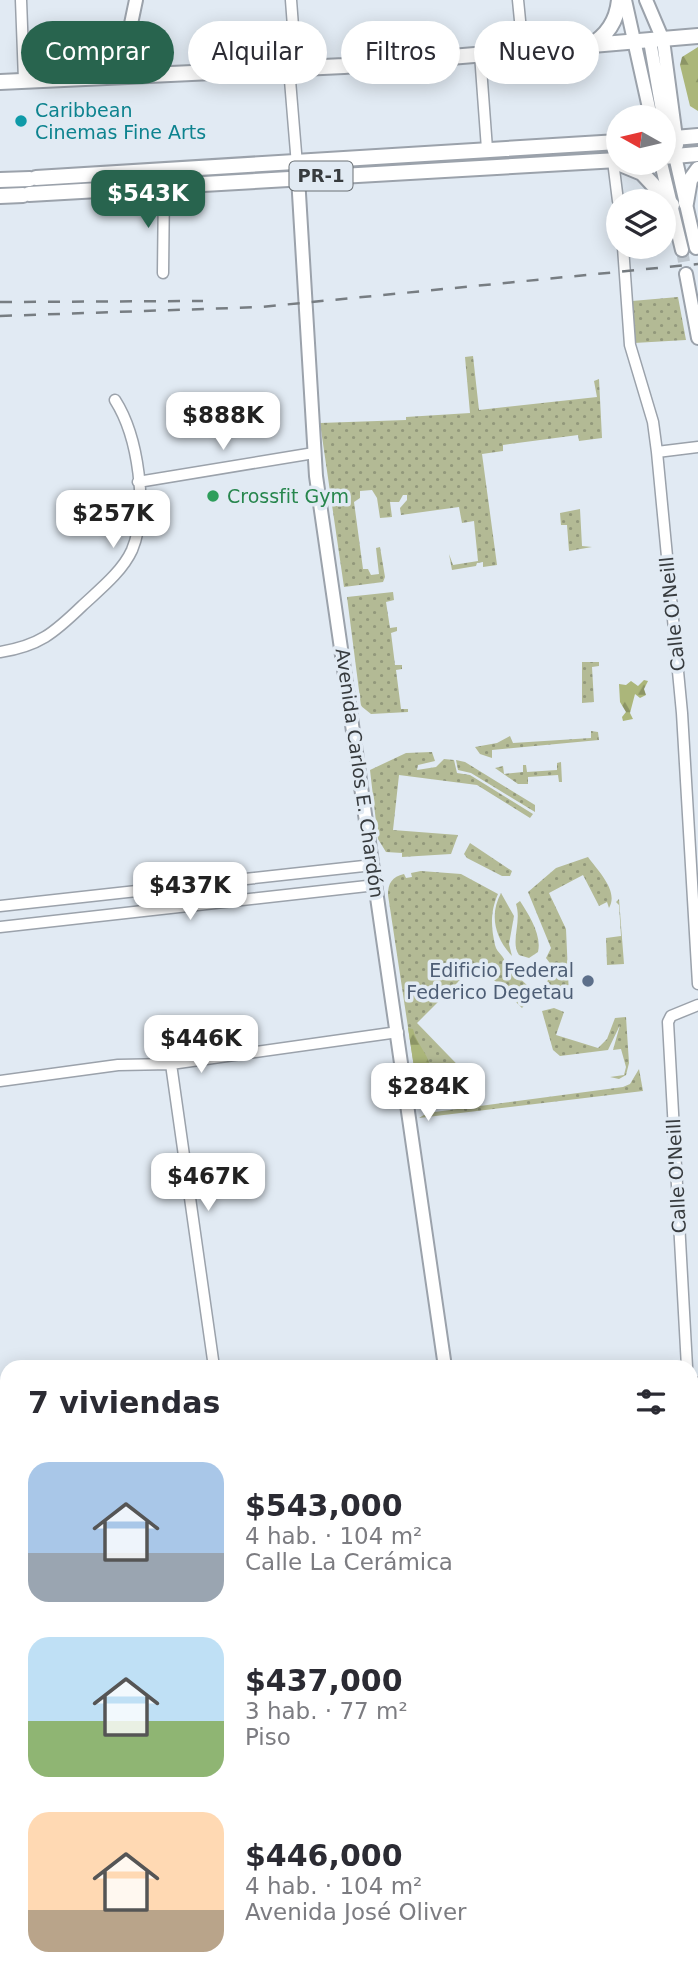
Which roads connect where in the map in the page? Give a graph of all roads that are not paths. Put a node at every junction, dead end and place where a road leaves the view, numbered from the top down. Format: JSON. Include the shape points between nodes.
{"nodes":[{"id":1,"x":21,"y":0,"type":"edge"},
{"id":2,"x":136,"y":0,"type":"edge"},
{"id":3,"x":291,"y":0,"type":"edge"},
{"id":4,"x":518,"y":0,"type":"edge"},
{"id":5,"x":619,"y":0,"type":"edge"},
{"id":6,"x":625,"y":0,"type":"edge"},
{"id":7,"x":646,"y":0,"type":"edge"},
{"id":8,"x":22,"y":21,"type":"edge"},
{"id":9,"x":132,"y":21,"type":"edge"},
{"id":10,"x":293,"y":21,"type":"edge"},
{"id":11,"x":520,"y":21,"type":"edge"},
{"id":12,"x":698,"y":36,"type":"edge"},
{"id":13,"x":599,"y":40,"type":"edge"},
{"id":14,"x":650,"y":41,"type":"junction"},
{"id":15,"x":599,"y":45,"type":"edge"},
{"id":16,"x":474,"y":54,"type":"edge"},
{"id":17,"x":327,"y":65,"type":"edge"},
{"id":18,"x":21,"y":80,"type":"edge"},
{"id":19,"x":0,"y":82,"type":"edge"},
{"id":20,"x":290,"y":84,"type":"edge"},
{"id":21,"x":482,"y":84,"type":"edge"},
{"id":22,"x":651,"y":105,"type":"edge"},
{"id":23,"x":663,"y":105,"type":"edge"},
{"id":24,"x":698,"y":136,"type":"edge"},
{"id":25,"x":676,"y":138,"type":"edge"},
{"id":26,"x":606,"y":143,"type":"edge"},
{"id":27,"x":487,"y":149,"type":"junction"},
{"id":28,"x":698,"y":154,"type":"edge"},
{"id":29,"x":676,"y":156,"type":"edge"},
{"id":30,"x":296,"y":162,"type":"junction"},
{"id":31,"x":606,"y":162,"type":"edge"},
{"id":32,"x":698,"y":169,"type":"edge"},
{"id":33,"x":644,"y":175,"type":"edge"},
{"id":34,"x":667,"y":175,"type":"edge"},
{"id":35,"x":673,"y":175,"type":"edge"},
{"id":36,"x":298,"y":177,"type":"junction"},
{"id":37,"x":0,"y":180,"type":"edge"},
{"id":38,"x":164,"y":186,"type":"junction"},
{"id":39,"x":0,"y":196,"type":"edge"},
{"id":40,"x":679,"y":204,"type":"junction"},
{"id":41,"x":696,"y":248,"type":"tunnel mouth"},
{"id":42,"x":682,"y":250,"type":"tunnel mouth"},
{"id":43,"x":624,"y":259,"type":"edge"},
{"id":44,"x":163,"y":273,"type":"dead end"},
{"id":45,"x":686,"y":274,"type":"tunnel mouth"},
{"id":46,"x":698,"y":338,"type":"edge"},
{"id":47,"x":115,"y":400,"type":"dead end"},
{"id":48,"x":698,"y":447,"type":"edge"},
{"id":49,"x":657,"y":452,"type":"junction"},
{"id":50,"x":314,"y":453,"type":"junction"},
{"id":51,"x":138,"y":482,"type":"junction"},
{"id":52,"x":0,"y":652,"type":"edge"},
{"id":53,"x":373,"y":865,"type":"junction"},
{"id":54,"x":376,"y":885,"type":"junction"},
{"id":55,"x":0,"y":906,"type":"edge"},
{"id":56,"x":0,"y":927,"type":"edge"},
{"id":57,"x":698,"y":984,"type":"edge"},
{"id":58,"x":698,"y":1006,"type":"edge"},
{"id":59,"x":398,"y":1032,"type":"junction"},
{"id":60,"x":171,"y":1064,"type":"junction"},
{"id":61,"x":0,"y":1081,"type":"edge"},
{"id":62,"x":213,"y":1360,"type":"edge"},
{"id":63,"x":444,"y":1360,"type":"edge"},
{"id":64,"x":687,"y":1360,"type":"edge"}],
"edges":[{"from":1,"to":8,"type":"street"},
{"from":2,"to":9,"type":"street"},
{"from":3,"to":10,"type":"street"},
{"from":4,"to":11,"type":"street"},
{"from":5,"to":13,"type":"main road","via":[[611,27]]},
{"from":6,"to":14,"type":"street"},
{"from":7,"to":14,"type":"street"},
{"from":12,"to":14,"type":"main road"},
{"from":14,"to":15,"type":"main road"},
{"from":14,"to":22,"type":"street"},
{"from":14,"to":23,"type":"street"},
{"from":16,"to":17,"type":"main road"},
{"from":18,"to":19,"type":"main road"},
{"from":20,"to":30,"type":"street"},
{"from":21,"to":27,"type":"street"},
{"from":24,"to":25,"type":"main road"},
{"from":26,"to":27,"type":"main road","number":"PR-1"},
{"from":27,"to":30,"type":"main road","number":"PR-1"},
{"from":28,"to":29,"type":"main road"},
{"from":30,"to":36,"type":"street"},
{"from":30,"to":37,"type":"main road","number":"PR-1"},
{"from":31,"to":36,"type":"main road","number":"PR-1"},
{"from":32,"to":40,"type":"main road"},
{"from":33,"to":40,"type":"main road"},
{"from":34,"to":40,"type":"street"},
{"from":35,"to":40,"type":"street"},
{"from":36,"to":38,"type":"main road","number":"PR-1"},
{"from":36,"to":50,"type":"street","name":"Avenida Carlos E. Chardón"},
{"from":38,"to":39,"type":"main road","number":"PR-1"},
{"from":38,"to":44,"type":"street"},
{"from":40,"to":41,"type":"street"},
{"from":40,"to":42,"type":"street"},
{"from":43,"to":49,"type":"street","name":"Calle O'Neill","via":[[630,345]]},
{"from":45,"to":46,"type":"street"},
{"from":47,"to":51,"type":"street","via":[[132,431]]},
{"from":48,"to":49,"type":"street"},
{"from":49,"to":57,"type":"street","name":"Calle O'Neill","via":[[682,713]]},
{"from":50,"to":51,"type":"street"},
{"from":50,"to":53,"type":"street","name":"Avenida Carlos E. Chardón"},
{"from":51,"to":52,"type":"street","via":[[138,527],[132,550],[112,577],[47,637],[30,647]]},
{"from":53,"to":54,"type":"street","name":"Avenida Carlos E. Chardón"},
{"from":53,"to":55,"type":"street"},
{"from":54,"to":56,"type":"street"},
{"from":54,"to":59,"type":"street","name":"Avenida Carlos E. Chardón"},
{"from":58,"to":64,"type":"street","name":"Calle O'Neill","via":[[671,1016],[668,1022]]},
{"from":59,"to":60,"type":"street"},
{"from":59,"to":63,"type":"street","name":"Avenida Carlos E. Chardón"},
{"from":60,"to":61,"type":"street","via":[[118,1065]]},
{"from":60,"to":62,"type":"street"}]}
